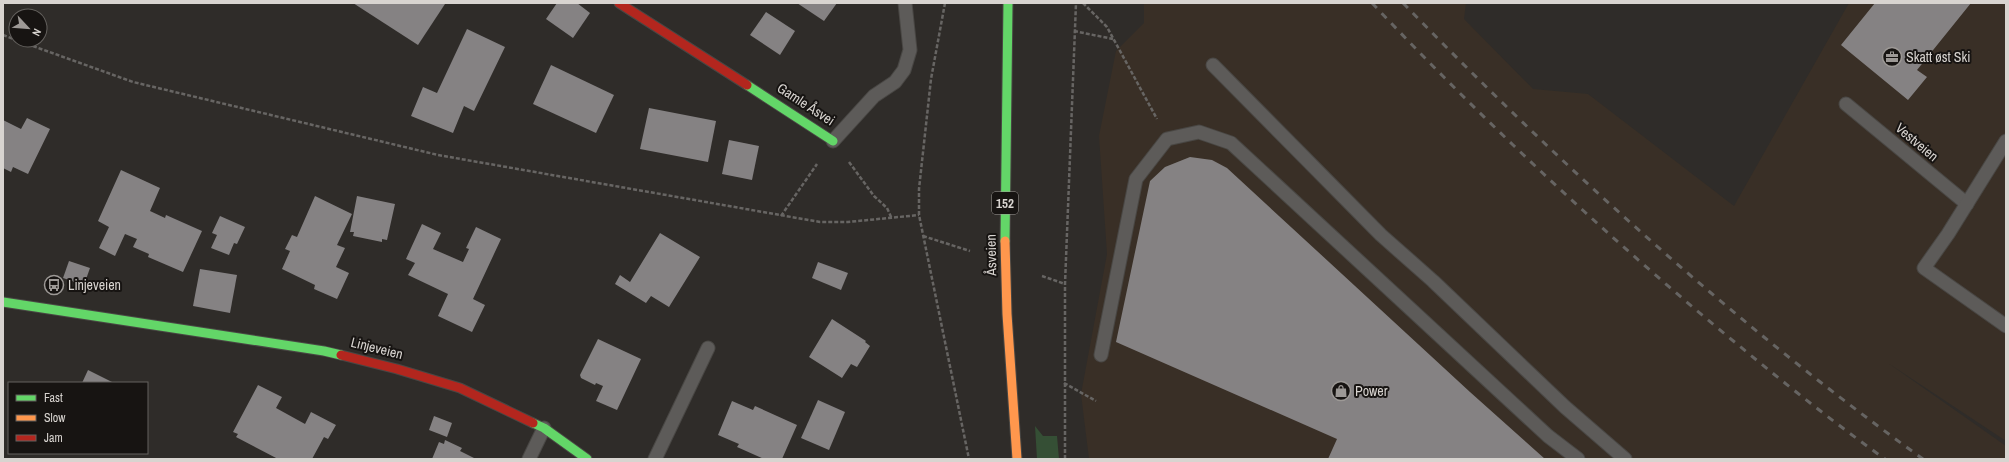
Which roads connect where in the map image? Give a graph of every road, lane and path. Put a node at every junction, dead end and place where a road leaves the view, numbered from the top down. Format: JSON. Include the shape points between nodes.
{"nodes":[{"id":1,"x":619,"y":3,"type":"edge"},
{"id":2,"x":905,"y":3,"type":"edge"},
{"id":3,"x":945,"y":3,"type":"edge"},
{"id":4,"x":1008,"y":3,"type":"edge"},
{"id":5,"x":1076,"y":3,"type":"edge"},
{"id":6,"x":1083,"y":3,"type":"edge"},
{"id":7,"x":1074,"y":30,"type":"junction"},
{"id":8,"x":1114,"y":39,"type":"junction"},
{"id":9,"x":38,"y":48,"type":"edge"},
{"id":10,"x":1213,"y":65,"type":"dead end"},
{"id":11,"x":1846,"y":104,"type":"dead end"},
{"id":12,"x":1167,"y":138,"type":"junction"},
{"id":13,"x":833,"y":141,"type":"junction"},
{"id":14,"x":2006,"y":141,"type":"edge"},
{"id":15,"x":1967,"y":204,"type":"junction"},
{"id":16,"x":919,"y":215,"type":"junction"},
{"id":17,"x":781,"y":216,"type":"junction"},
{"id":18,"x":892,"y":219,"type":"junction"},
{"id":19,"x":923,"y":236,"type":"junction"},
{"id":20,"x":970,"y":251,"type":"dead end"},
{"id":21,"x":1042,"y":276,"type":"dead end"},
{"id":22,"x":1065,"y":284,"type":"junction"},
{"id":23,"x":3,"y":302,"type":"edge"},
{"id":24,"x":2006,"y":326,"type":"edge"},
{"id":25,"x":708,"y":348,"type":"dead end"},
{"id":26,"x":1101,"y":355,"type":"dead end"},
{"id":27,"x":1064,"y":383,"type":"junction"},
{"id":28,"x":1096,"y":401,"type":"dead end"},
{"id":29,"x":544,"y":428,"type":"junction"},
{"id":30,"x":529,"y":459,"type":"edge"},
{"id":31,"x":587,"y":459,"type":"edge"},
{"id":32,"x":655,"y":459,"type":"edge"},
{"id":33,"x":969,"y":459,"type":"edge"},
{"id":34,"x":1016,"y":459,"type":"edge"},
{"id":35,"x":1065,"y":459,"type":"edge"},
{"id":36,"x":1578,"y":459,"type":"edge"},
{"id":37,"x":1625,"y":459,"type":"edge"}],
"edges":[{"from":1,"to":13,"type":"street","name":"Gamle Åsvei"},
{"from":2,"to":13,"type":"lane","name":"Gamle Åsvei","via":[[910,50],[904,70],[895,82],[874,96]]},
{"from":3,"to":16,"type":"path","via":[[931,79],[919,189]]},
{"from":4,"to":34,"type":"street","name":"Åsveien","number":"152","via":[[1004,235]]},
{"from":5,"to":7,"type":"path"},
{"from":6,"to":8,"type":"path","via":[[1107,27]]},
{"from":7,"to":8,"type":"path"},
{"from":7,"to":22,"type":"path"},
{"from":8,"to":12,"type":"path"},
{"from":9,"to":17,"type":"path","via":[[133,82],[438,155]]},
{"from":10,"to":37,"type":"lane","via":[[1381,235],[1439,286],[1565,407]]},
{"from":11,"to":15,"type":"lane","name":"Vestveien"},
{"from":12,"to":26,"type":"lane","via":[[1136,179]]},
{"from":12,"to":36,"type":"lane","via":[[1199,132],[1231,143],[1548,436]]},
{"from":13,"to":17,"type":"path"},
{"from":13,"to":18,"type":"path","via":[[874,196],[887,208]]},
{"from":14,"to":15,"type":"lane"},
{"from":15,"to":24,"type":"lane","via":[[1924,268]]},
{"from":16,"to":18,"type":"path"},
{"from":16,"to":19,"type":"path"},
{"from":17,"to":18,"type":"path","via":[[820,222]]},
{"from":19,"to":20,"type":"path"},
{"from":19,"to":33,"type":"path"},
{"from":21,"to":22,"type":"path"},
{"from":22,"to":27,"type":"path"},
{"from":23,"to":29,"type":"street","name":"Linjeveien","via":[[331,353],[460,388]]},
{"from":25,"to":32,"type":"lane"},
{"from":27,"to":28,"type":"path"},
{"from":27,"to":35,"type":"path"},
{"from":29,"to":30,"type":"lane"},
{"from":29,"to":31,"type":"street","name":"Linjeveien"}]}
